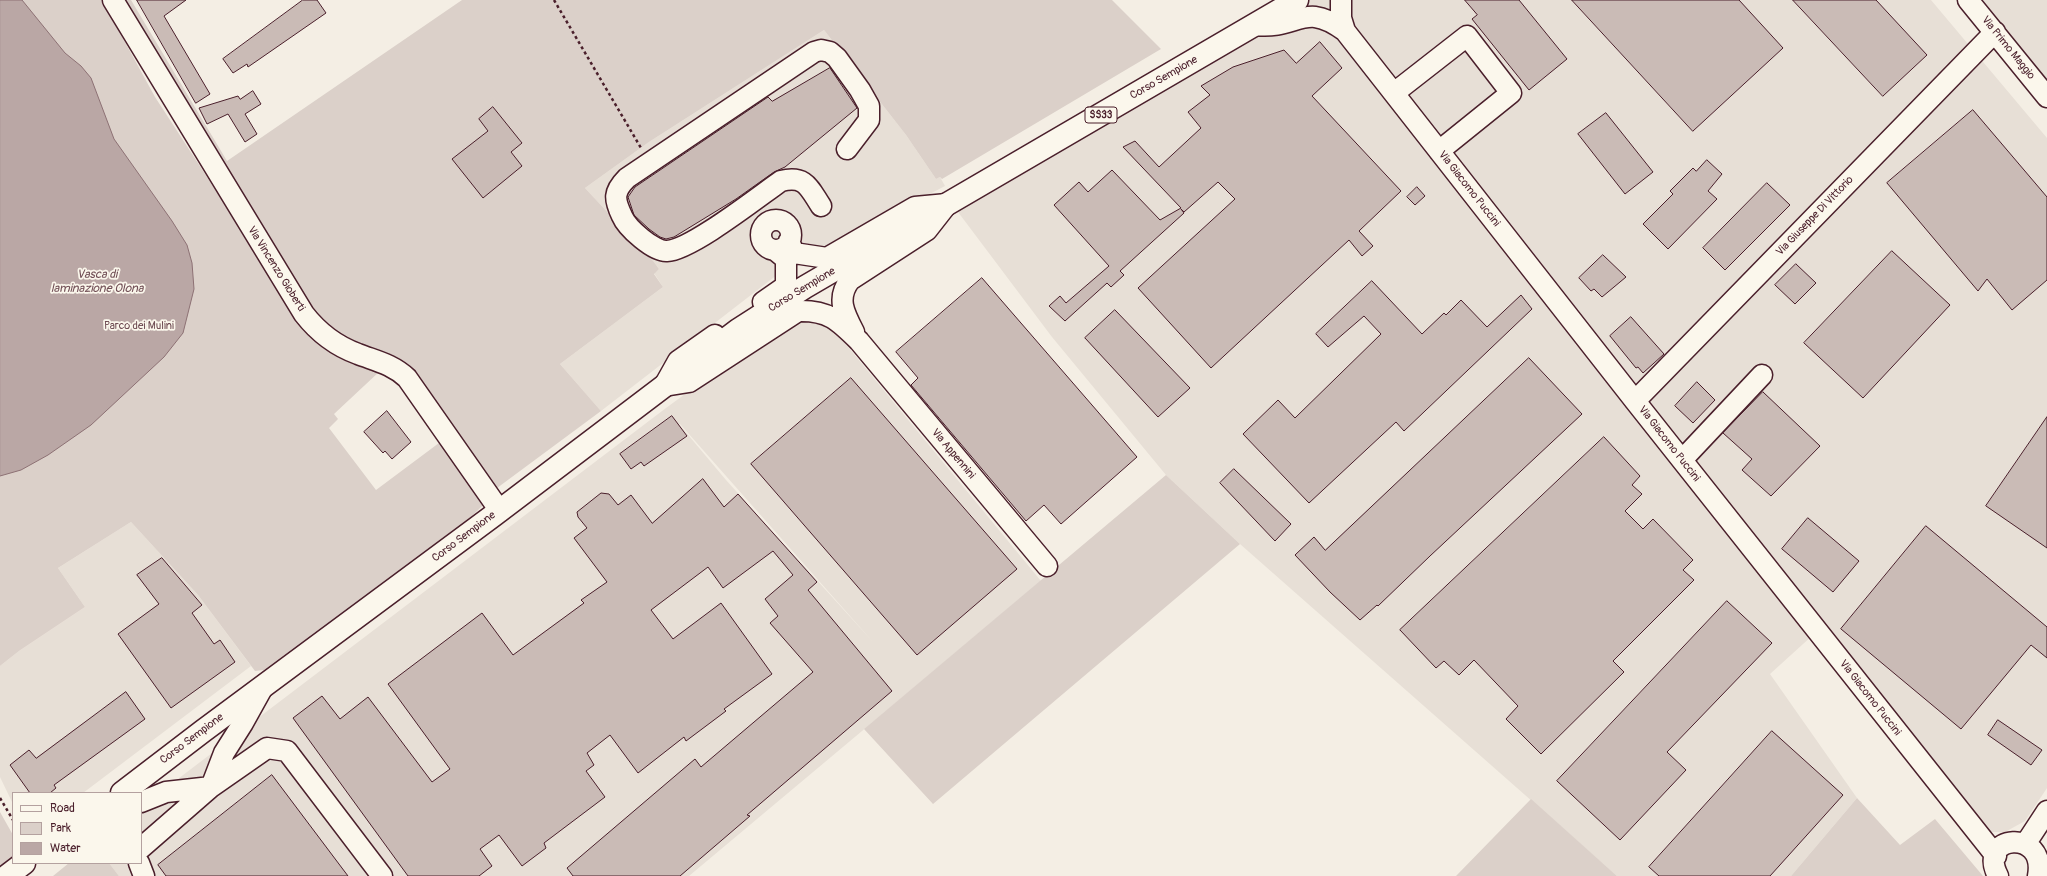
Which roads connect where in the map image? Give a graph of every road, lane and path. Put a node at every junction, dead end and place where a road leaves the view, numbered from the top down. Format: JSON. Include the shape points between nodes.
{"nodes":[{"id":1,"x":113,"y":0,"type":"edge"},
{"id":2,"x":554,"y":0,"type":"edge"},
{"id":3,"x":1297,"y":0,"type":"edge"},
{"id":4,"x":1341,"y":0,"type":"edge"},
{"id":5,"x":1968,"y":0,"type":"edge"},
{"id":6,"x":1254,"y":25,"type":"junction"},
{"id":7,"x":1345,"y":31,"type":"junction"},
{"id":8,"x":1995,"y":32,"type":"junction"},
{"id":9,"x":1394,"y":94,"type":"junction"},
{"id":10,"x":2047,"y":97,"type":"edge"},
{"id":11,"x":847,"y":149,"type":"dead end"},
{"id":12,"x":1439,"y":151,"type":"junction"},
{"id":13,"x":650,"y":162,"type":"junction"},
{"id":14,"x":947,"y":204,"type":"junction"},
{"id":15,"x":821,"y":206,"type":"dead end"},
{"id":16,"x":859,"y":341,"type":"junction"},
{"id":17,"x":1762,"y":375,"type":"dead end"},
{"id":18,"x":664,"y":386,"type":"junction"},
{"id":19,"x":1635,"y":401,"type":"junction"},
{"id":20,"x":1682,"y":460,"type":"junction"},
{"id":21,"x":500,"y":511,"type":"junction"},
{"id":22,"x":1047,"y":566,"type":"dead end"},
{"id":23,"x":263,"y":686,"type":"junction"},
{"id":24,"x":211,"y":787,"type":"junction"},
{"id":25,"x":123,"y":792,"type":"edge"},
{"id":26,"x":0,"y":798,"type":"edge"},
{"id":27,"x":142,"y":802,"type":"edge"},
{"id":28,"x":2047,"y":811,"type":"edge"},
{"id":29,"x":12,"y":818,"type":"edge"},
{"id":30,"x":2026,"y":843,"type":"junction"},
{"id":31,"x":142,"y":847,"type":"edge"},
{"id":32,"x":1996,"y":856,"type":"junction"},
{"id":33,"x":23,"y":864,"type":"edge"},
{"id":34,"x":138,"y":864,"type":"edge"},
{"id":35,"x":7,"y":876,"type":"edge"},
{"id":36,"x":144,"y":876,"type":"edge"},
{"id":37,"x":382,"y":876,"type":"edge"},
{"id":38,"x":1998,"y":876,"type":"edge"},
{"id":39,"x":2038,"y":876,"type":"edge"}],
"edges":[{"from":1,"to":21,"type":"street","name":"Via Vincenzo Gioberti","via":[[304,314],[316,328],[340,346],[388,364],[407,378]]},
{"from":2,"to":13,"type":"path"},
{"from":3,"to":6,"type":"main road","name":"Corso Sempione","number":"SS33"},
{"from":4,"to":7,"type":"street","via":[[1341,18]]},
{"from":5,"to":8,"type":"street","name":"Via Primo Maggio"},
{"from":6,"to":7,"type":"street","name":"Via Giacomo Puccini","via":[[1272,26],[1314,9],[1326,13]]},
{"from":6,"to":14,"type":"main road","name":"Corso Sempione","number":"SS33"},
{"from":7,"to":9,"type":"street","name":"Via Giacomo Puccini"},
{"from":8,"to":10,"type":"street","name":"Via Primo Maggio"},
{"from":8,"to":19,"type":"street","name":"Via Giuseppe Di Vittorio"},
{"from":9,"to":12,"type":"street","name":"Via Giacomo Puccini"},
{"from":9,"to":12,"type":"street","via":[[1467,36],[1511,92]]},
{"from":11,"to":13,"type":"street","via":[[869,120],[869,106],[837,58],[830,52],[821,50],[814,52]]},
{"from":12,"to":19,"type":"street","name":"Via Giacomo Puccini"},
{"from":13,"to":15,"type":"street","via":[[626,178],[617,188],[616,198],[623,218],[658,250],[677,249],[694,241],[781,181],[793,178],[806,184]]},
{"from":14,"to":16,"type":"street","name":"Via Appennini","via":[[927,230],[850,280],[842,290],[846,317]]},
{"from":14,"to":18,"type":"main road","name":"Corso Sempione","via":[[805,287],[738,330]]},
{"from":14,"to":18,"type":"street","name":"Corso Sempione","via":[[915,207],[827,258],[794,253],[782,246],[786,259],[786,286],[678,361]]},
{"from":16,"to":18,"type":"street","name":"Via Appennini","via":[[839,321],[825,313],[798,311],[689,382]]},
{"from":16,"to":22,"type":"street","name":"Via Appennini"},
{"from":17,"to":20,"type":"street"},
{"from":18,"to":21,"type":"main road","name":"Corso Sempione"},
{"from":19,"to":20,"type":"street","name":"Via Giacomo Puccini"},
{"from":20,"to":32,"type":"street","name":"Via Giacomo Puccini"},
{"from":21,"to":23,"type":"main road","name":"Corso Sempione"},
{"from":23,"to":24,"type":"street","name":"Corso Sempione","via":[[224,753]]},
{"from":23,"to":25,"type":"main road","name":"Corso Sempione"},
{"from":24,"to":27,"type":"street","name":"Corso Sempione","via":[[166,792]]},
{"from":24,"to":31,"type":"street","name":"Corso Sempione"},
{"from":24,"to":37,"type":"street","name":"Corso Sempione","via":[[267,748],[287,751]]},
{"from":26,"to":29,"type":"path"},
{"from":28,"to":30,"type":"street"},
{"from":30,"to":32,"type":"street","via":[[2012,842]]},
{"from":30,"to":39,"type":"street","via":[[2038,853],[2041,860]]},
{"from":32,"to":38,"type":"street"},
{"from":33,"to":35,"type":"main road"},
{"from":34,"to":36,"type":"street"}]}
